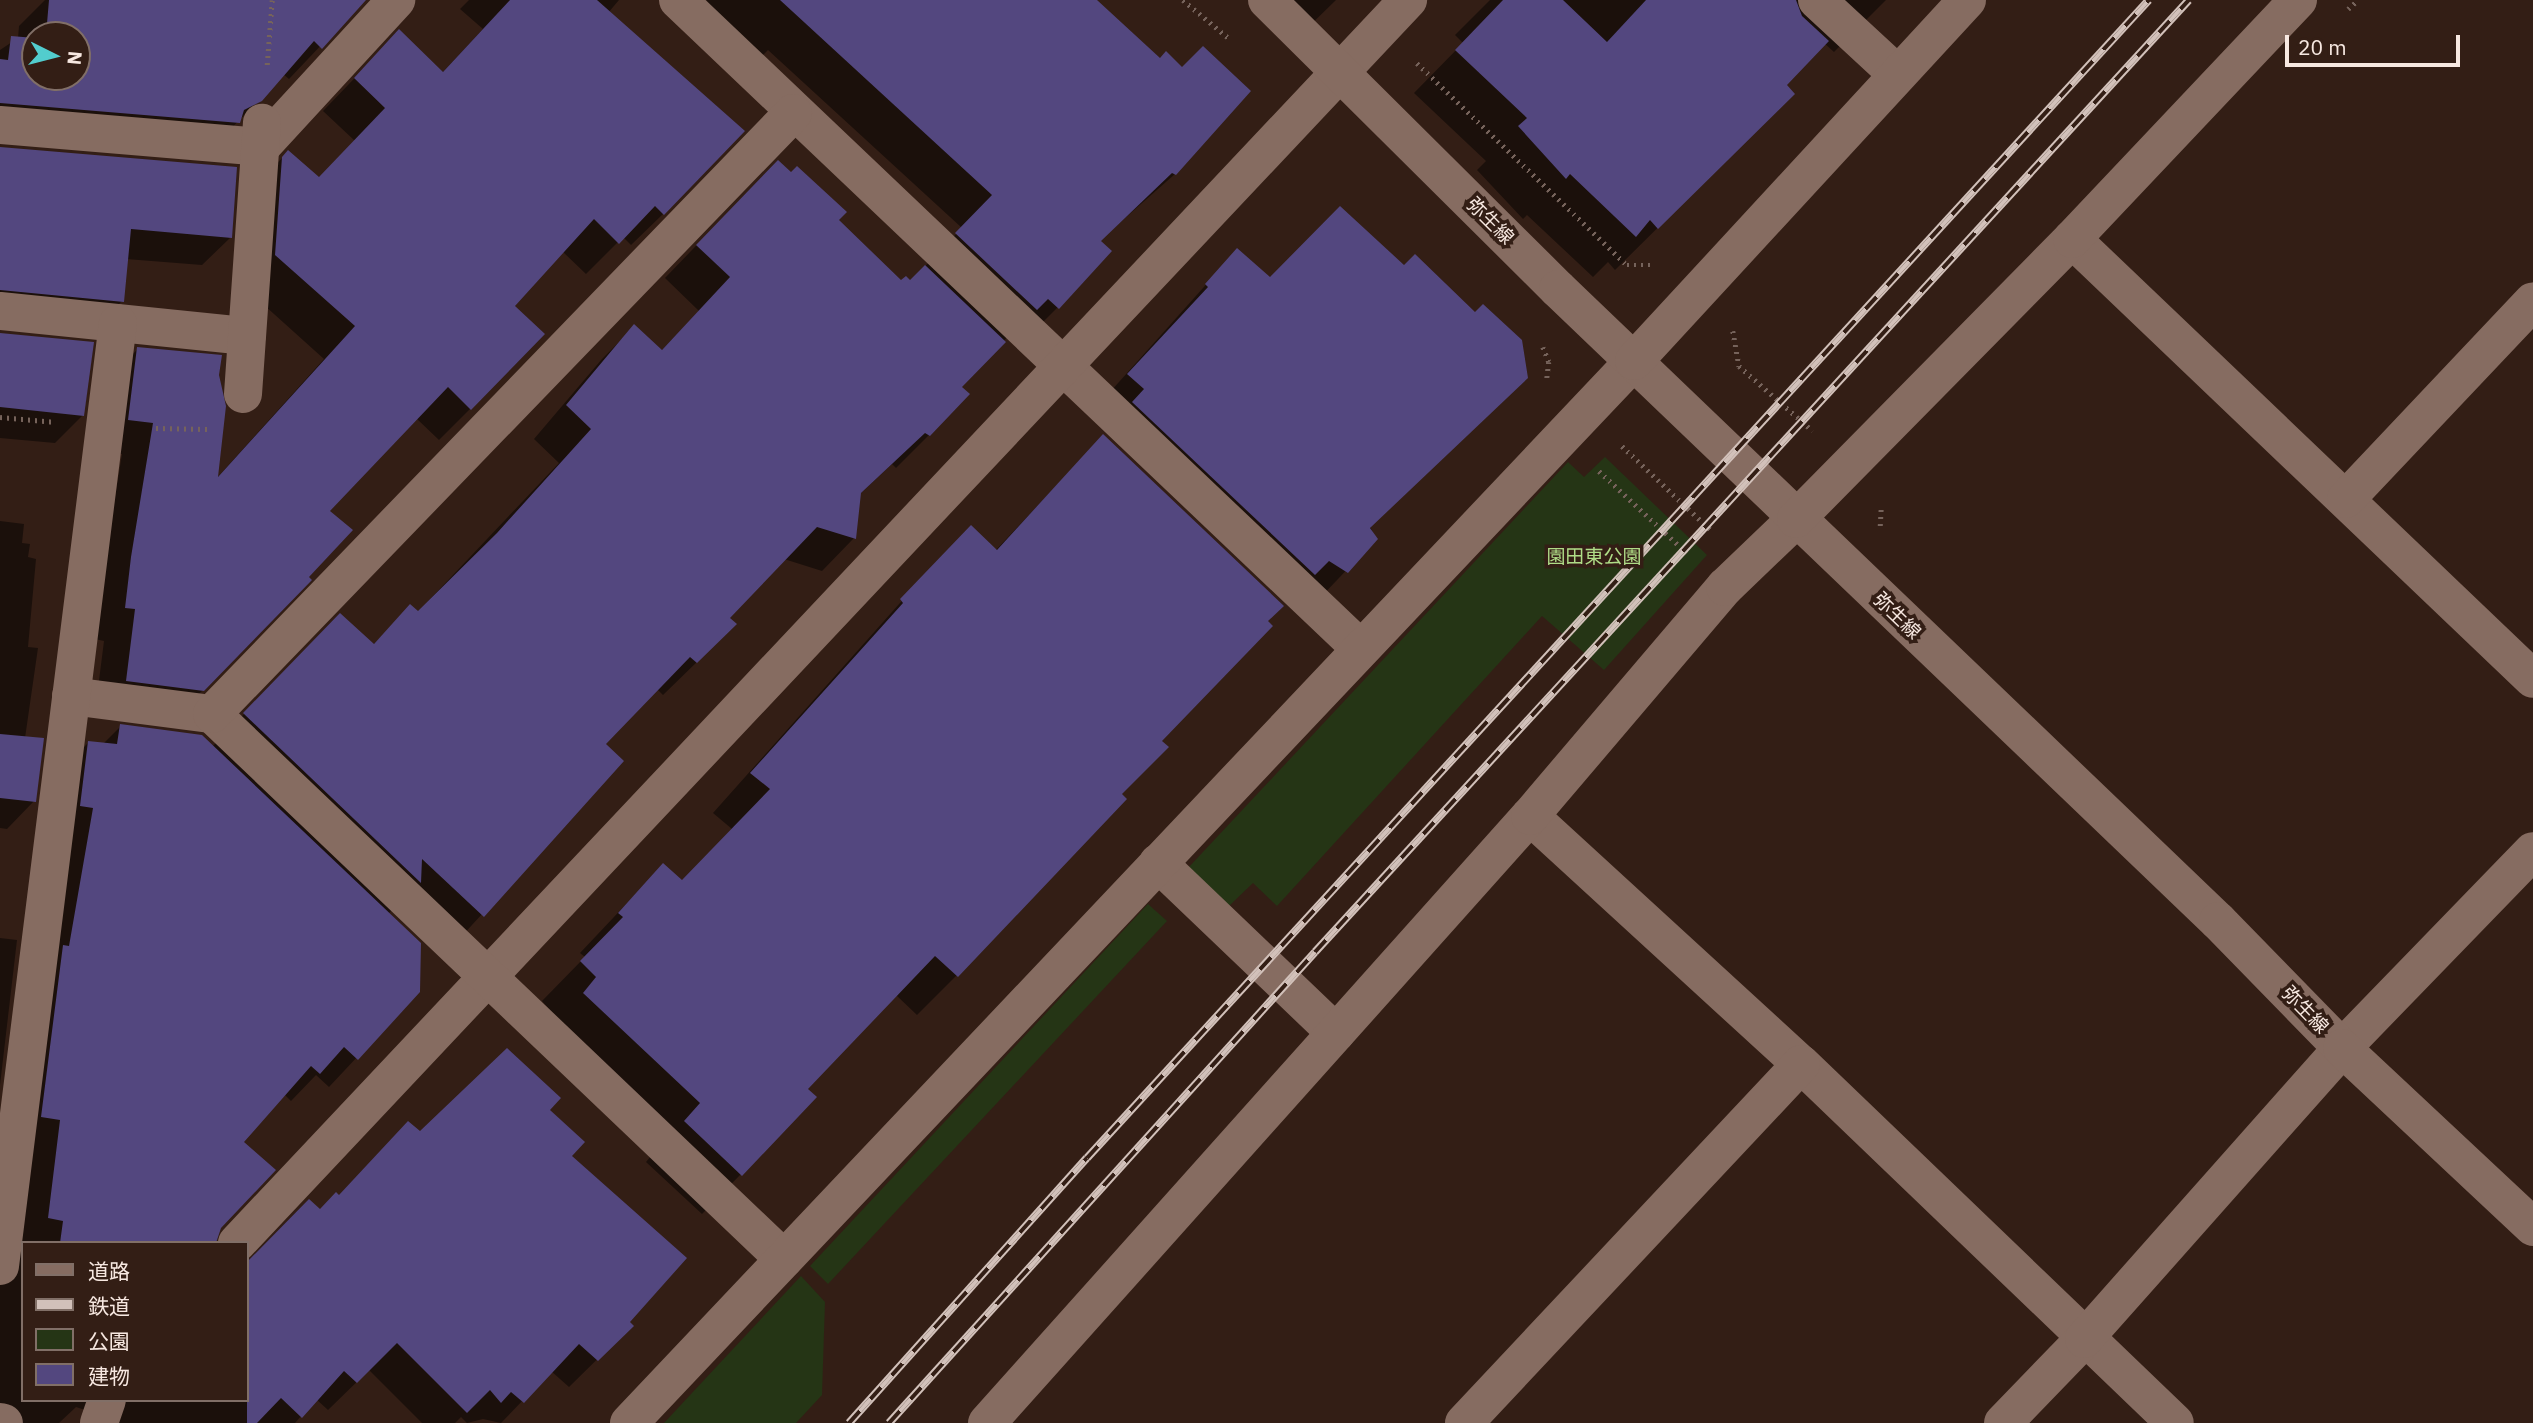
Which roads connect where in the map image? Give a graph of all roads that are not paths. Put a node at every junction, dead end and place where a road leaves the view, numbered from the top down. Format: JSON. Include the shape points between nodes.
{"nodes":[{"id":1,"x":396,"y":0,"type":"edge"},
{"id":2,"x":678,"y":0,"type":"edge"},
{"id":3,"x":1267,"y":0,"type":"edge"},
{"id":4,"x":1408,"y":0,"type":"edge"},
{"id":5,"x":1817,"y":0,"type":"edge"},
{"id":6,"x":1967,"y":0,"type":"edge"},
{"id":7,"x":2298,"y":0,"type":"edge"},
{"id":8,"x":1340,"y":72,"type":"junction"},
{"id":9,"x":1897,"y":74,"type":"junction"},
{"id":10,"x":793,"y":113,"type":"junction"},
{"id":11,"x":0,"y":124,"type":"edge"},
{"id":12,"x":261,"y":135,"type":"junction"},
{"id":13,"x":2072,"y":239,"type":"junction"},
{"id":14,"x":2533,"y":301,"type":"edge"},
{"id":15,"x":0,"y":312,"type":"edge"},
{"id":16,"x":118,"y":323,"type":"junction"},
{"id":17,"x":247,"y":336,"type":"junction"},
{"id":18,"x":1634,"y":361,"type":"junction"},
{"id":19,"x":1064,"y":365,"type":"junction"},
{"id":20,"x":243,"y":394,"type":"dead end"},
{"id":21,"x":2346,"y":499,"type":"junction"},
{"id":22,"x":1796,"y":519,"type":"junction"},
{"id":23,"x":1360,"y":648,"type":"junction"},
{"id":24,"x":2533,"y":679,"type":"edge"},
{"id":25,"x":71,"y":696,"type":"junction"},
{"id":26,"x":212,"y":714,"type":"junction"},
{"id":27,"x":1530,"y":816,"type":"junction"},
{"id":28,"x":2533,"y":851,"type":"edge"},
{"id":29,"x":1157,"y":863,"type":"junction"},
{"id":30,"x":485,"y":978,"type":"junction"},
{"id":31,"x":1336,"y":1032,"type":"junction"},
{"id":32,"x":2342,"y":1048,"type":"junction"},
{"id":33,"x":1801,"y":1065,"type":"junction"},
{"id":34,"x":2533,"y":1227,"type":"edge"},
{"id":35,"x":239,"y":1241,"type":"edge"},
{"id":36,"x":784,"y":1259,"type":"junction"},
{"id":37,"x":0,"y":1266,"type":"edge"},
{"id":38,"x":2084,"y":1339,"type":"junction"},
{"id":39,"x":106,"y":1402,"type":"edge"},
{"id":40,"x":99,"y":1423,"type":"edge"},
{"id":41,"x":629,"y":1423,"type":"edge"},
{"id":42,"x":987,"y":1423,"type":"edge"},
{"id":43,"x":1464,"y":1423,"type":"edge"},
{"id":44,"x":2003,"y":1423,"type":"edge"},
{"id":45,"x":2175,"y":1423,"type":"edge"}],
"edges":[{"from":1,"to":12,"type":"street"},
{"from":2,"to":10,"type":"street"},
{"from":3,"to":8,"type":"street","name":"弥生線"},
{"from":4,"to":8,"type":"street"},
{"from":5,"to":9,"type":"street"},
{"from":6,"to":9,"type":"street"},
{"from":7,"to":13,"type":"street"},
{"from":8,"to":18,"type":"street","name":"弥生線"},
{"from":8,"to":19,"type":"street"},
{"from":9,"to":18,"type":"street"},
{"from":10,"to":19,"type":"street"},
{"from":10,"to":26,"type":"street"},
{"from":11,"to":12,"type":"street"},
{"from":12,"to":17,"type":"street"},
{"from":13,"to":21,"type":"street"},
{"from":13,"to":22,"type":"street"},
{"from":14,"to":21,"type":"street"},
{"from":15,"to":16,"type":"street"},
{"from":16,"to":17,"type":"street"},
{"from":16,"to":25,"type":"street"},
{"from":17,"to":20,"type":"street"},
{"from":18,"to":22,"type":"street","name":"弥生線"},
{"from":18,"to":23,"type":"street"},
{"from":19,"to":23,"type":"street"},
{"from":19,"to":30,"type":"street"},
{"from":21,"to":24,"type":"street"},
{"from":22,"to":27,"type":"street","via":[[1725,587]]},
{"from":22,"to":32,"type":"street","name":"弥生線","via":[[2218,921]]},
{"from":23,"to":29,"type":"street"},
{"from":25,"to":26,"type":"street"},
{"from":25,"to":37,"type":"street"},
{"from":26,"to":30,"type":"street"},
{"from":27,"to":31,"type":"street"},
{"from":27,"to":33,"type":"street"},
{"from":28,"to":32,"type":"street"},
{"from":29,"to":31,"type":"street"},
{"from":29,"to":36,"type":"street"},
{"from":30,"to":35,"type":"street"},
{"from":30,"to":36,"type":"street"},
{"from":31,"to":42,"type":"street"},
{"from":32,"to":34,"type":"street","name":"弥生線"},
{"from":32,"to":38,"type":"street"},
{"from":33,"to":38,"type":"street"},
{"from":33,"to":43,"type":"street"},
{"from":36,"to":41,"type":"street"},
{"from":38,"to":44,"type":"street"},
{"from":38,"to":45,"type":"street"},
{"from":39,"to":40,"type":"street"}]}
